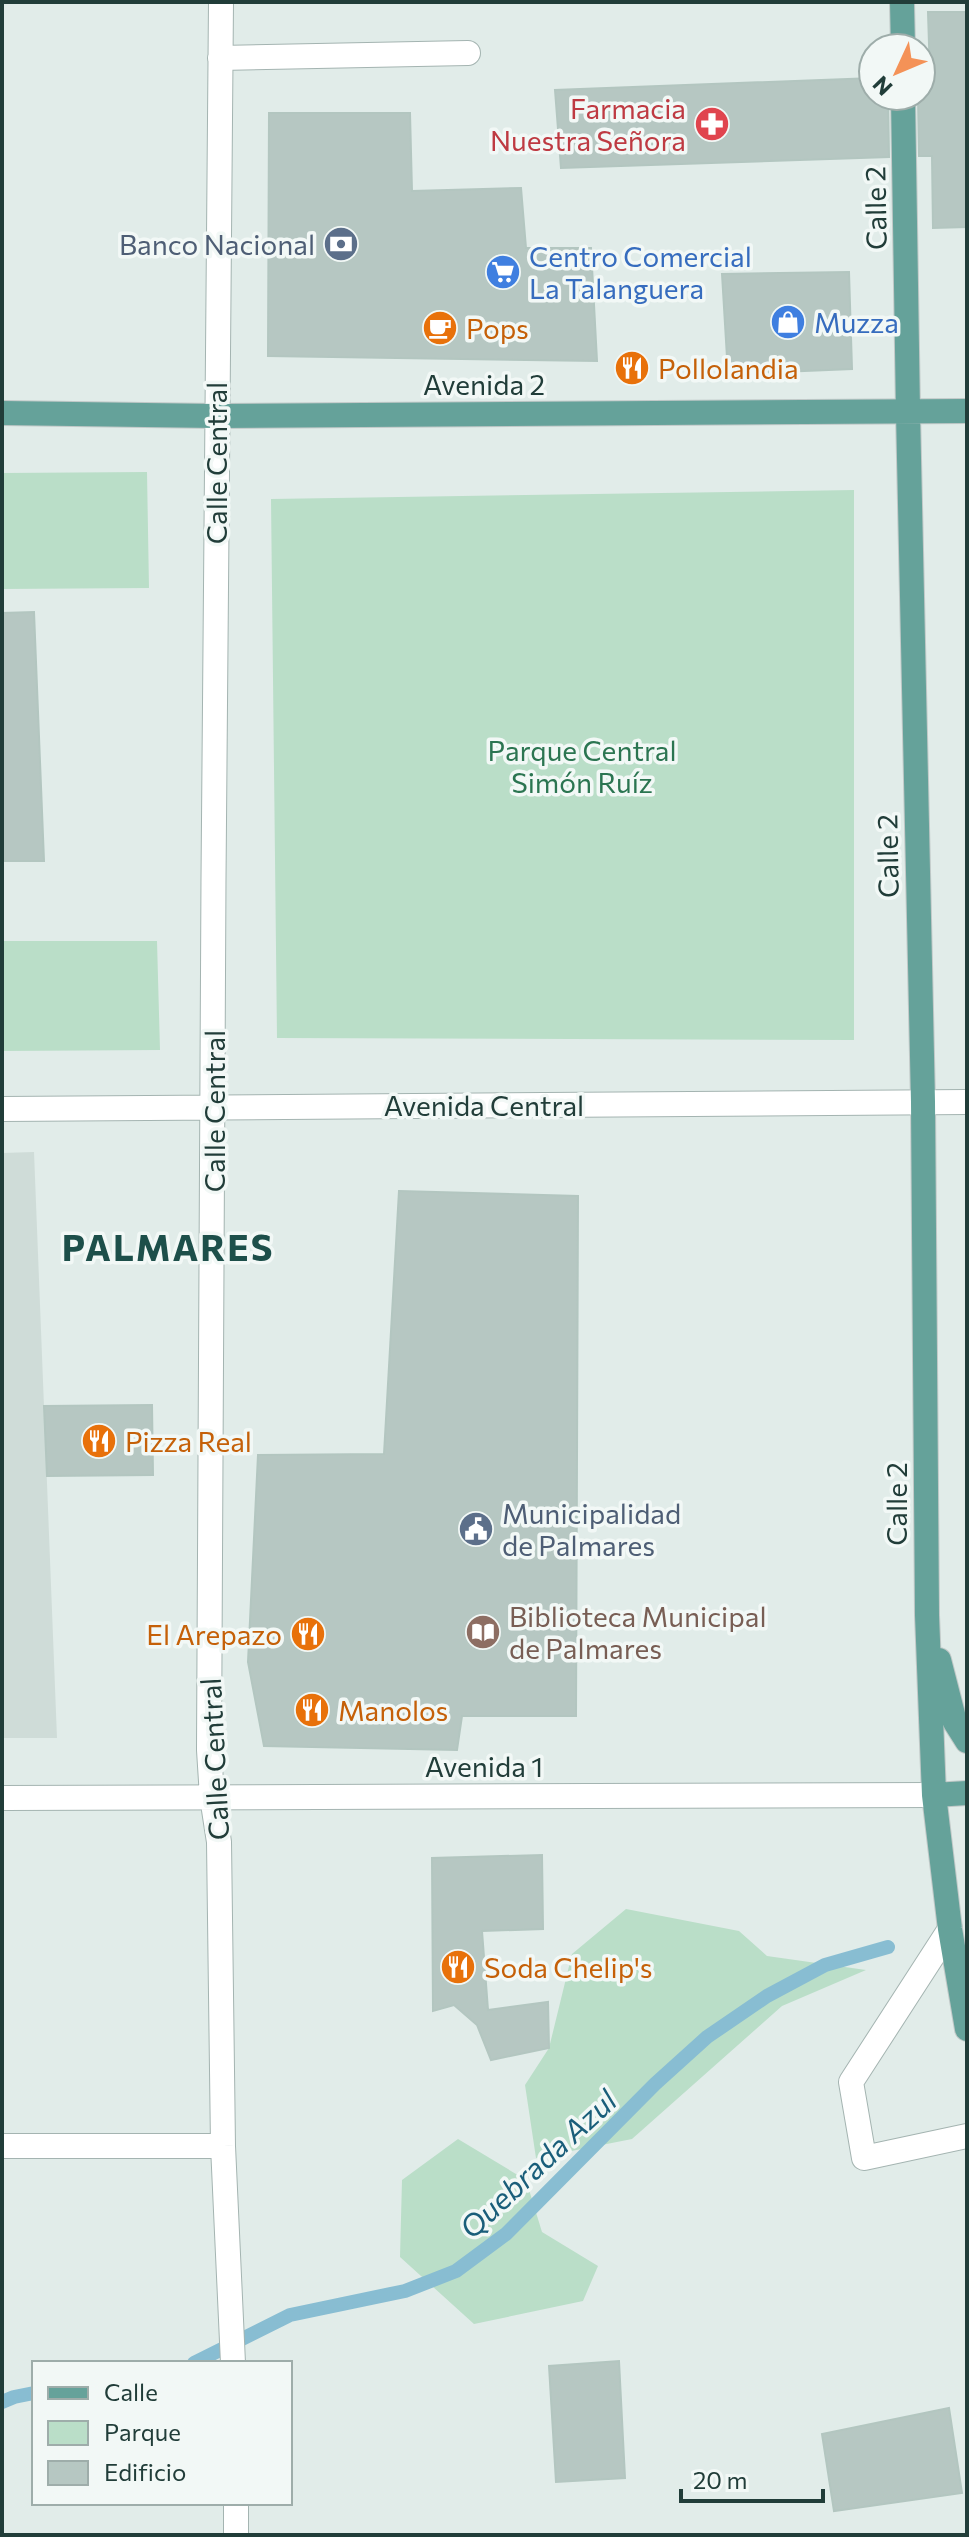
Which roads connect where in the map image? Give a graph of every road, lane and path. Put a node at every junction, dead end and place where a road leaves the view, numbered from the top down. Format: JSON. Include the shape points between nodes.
{"nodes":[{"id":1,"x":221,"y":2,"type":"edge"},
{"id":2,"x":902,"y":2,"type":"edge"},
{"id":3,"x":903,"y":32,"type":"edge"},
{"id":4,"x":468,"y":53,"type":"dead end"},
{"id":5,"x":220,"y":58,"type":"junction"},
{"id":6,"x":903,"y":112,"type":"edge"},
{"id":7,"x":967,"y":411,"type":"edge"},
{"id":8,"x":908,"y":412,"type":"junction"},
{"id":9,"x":2,"y":413,"type":"edge"},
{"id":10,"x":216,"y":416,"type":"junction"},
{"id":11,"x":923,"y":1102,"type":"junction"},
{"id":12,"x":967,"y":1102,"type":"edge"},
{"id":13,"x":215,"y":1106,"type":"junction"},
{"id":14,"x":2,"y":1109,"type":"edge"},
{"id":15,"x":927,"y":1615,"type":"junction"},
{"id":16,"x":967,"y":1741,"type":"edge"},
{"id":17,"x":967,"y":1793,"type":"edge"},
{"id":18,"x":934,"y":1795,"type":"junction"},
{"id":19,"x":212,"y":1797,"type":"junction"},
{"id":20,"x":2,"y":1798,"type":"edge"},
{"id":21,"x":950,"y":1929,"type":"junction"},
{"id":22,"x":967,"y":2029,"type":"edge"},
{"id":23,"x":967,"y":2136,"type":"edge"},
{"id":24,"x":2,"y":2146,"type":"edge"},
{"id":25,"x":223,"y":2146,"type":"junction"},
{"id":26,"x":233,"y":2361,"type":"edge"},
{"id":27,"x":236,"y":2505,"type":"edge"},
{"id":28,"x":236,"y":2535,"type":"edge"}],
"edges":[{"from":1,"to":5,"type":"street","name":"Calle Central"},
{"from":2,"to":3,"type":"main road"},
{"from":4,"to":5,"type":"street"},
{"from":5,"to":10,"type":"street","name":"Calle Central"},
{"from":6,"to":8,"type":"main road","name":"Calle 2"},
{"from":7,"to":8,"type":"main road","name":"Avenida 2"},
{"from":8,"to":10,"type":"main road","name":"Avenida 2"},
{"from":8,"to":11,"type":"main road","name":"Calle 2"},
{"from":9,"to":10,"type":"main road","name":"Avenida 2"},
{"from":10,"to":13,"type":"street","name":"Calle Central"},
{"from":11,"to":12,"type":"street","name":"Avenida Central"},
{"from":11,"to":13,"type":"street","name":"Avenida Central"},
{"from":11,"to":15,"type":"main road","name":"Calle 2"},
{"from":13,"to":14,"type":"street","name":"Avenida Central"},
{"from":13,"to":19,"type":"street","name":"Calle Central"},
{"from":15,"to":16,"type":"main road","name":"Calle 2","via":[[955,1722]]},
{"from":15,"to":18,"type":"main road","name":"Calle 2"},
{"from":17,"to":18,"type":"main road","name":"Avenida 1"},
{"from":18,"to":19,"type":"street","name":"Avenida 1"},
{"from":18,"to":21,"type":"main road","name":"Calle 2"},
{"from":19,"to":20,"type":"street","name":"Avenida 1"},
{"from":19,"to":25,"type":"street","name":"Calle Central","via":[[219,1842]]},
{"from":21,"to":22,"type":"main road","name":"Calle 2"},
{"from":21,"to":23,"type":"street","via":[[851,2082],[864,2158]]},
{"from":24,"to":25,"type":"street"},
{"from":25,"to":26,"type":"street","name":"Calle Central"},
{"from":27,"to":28,"type":"street"}]}
